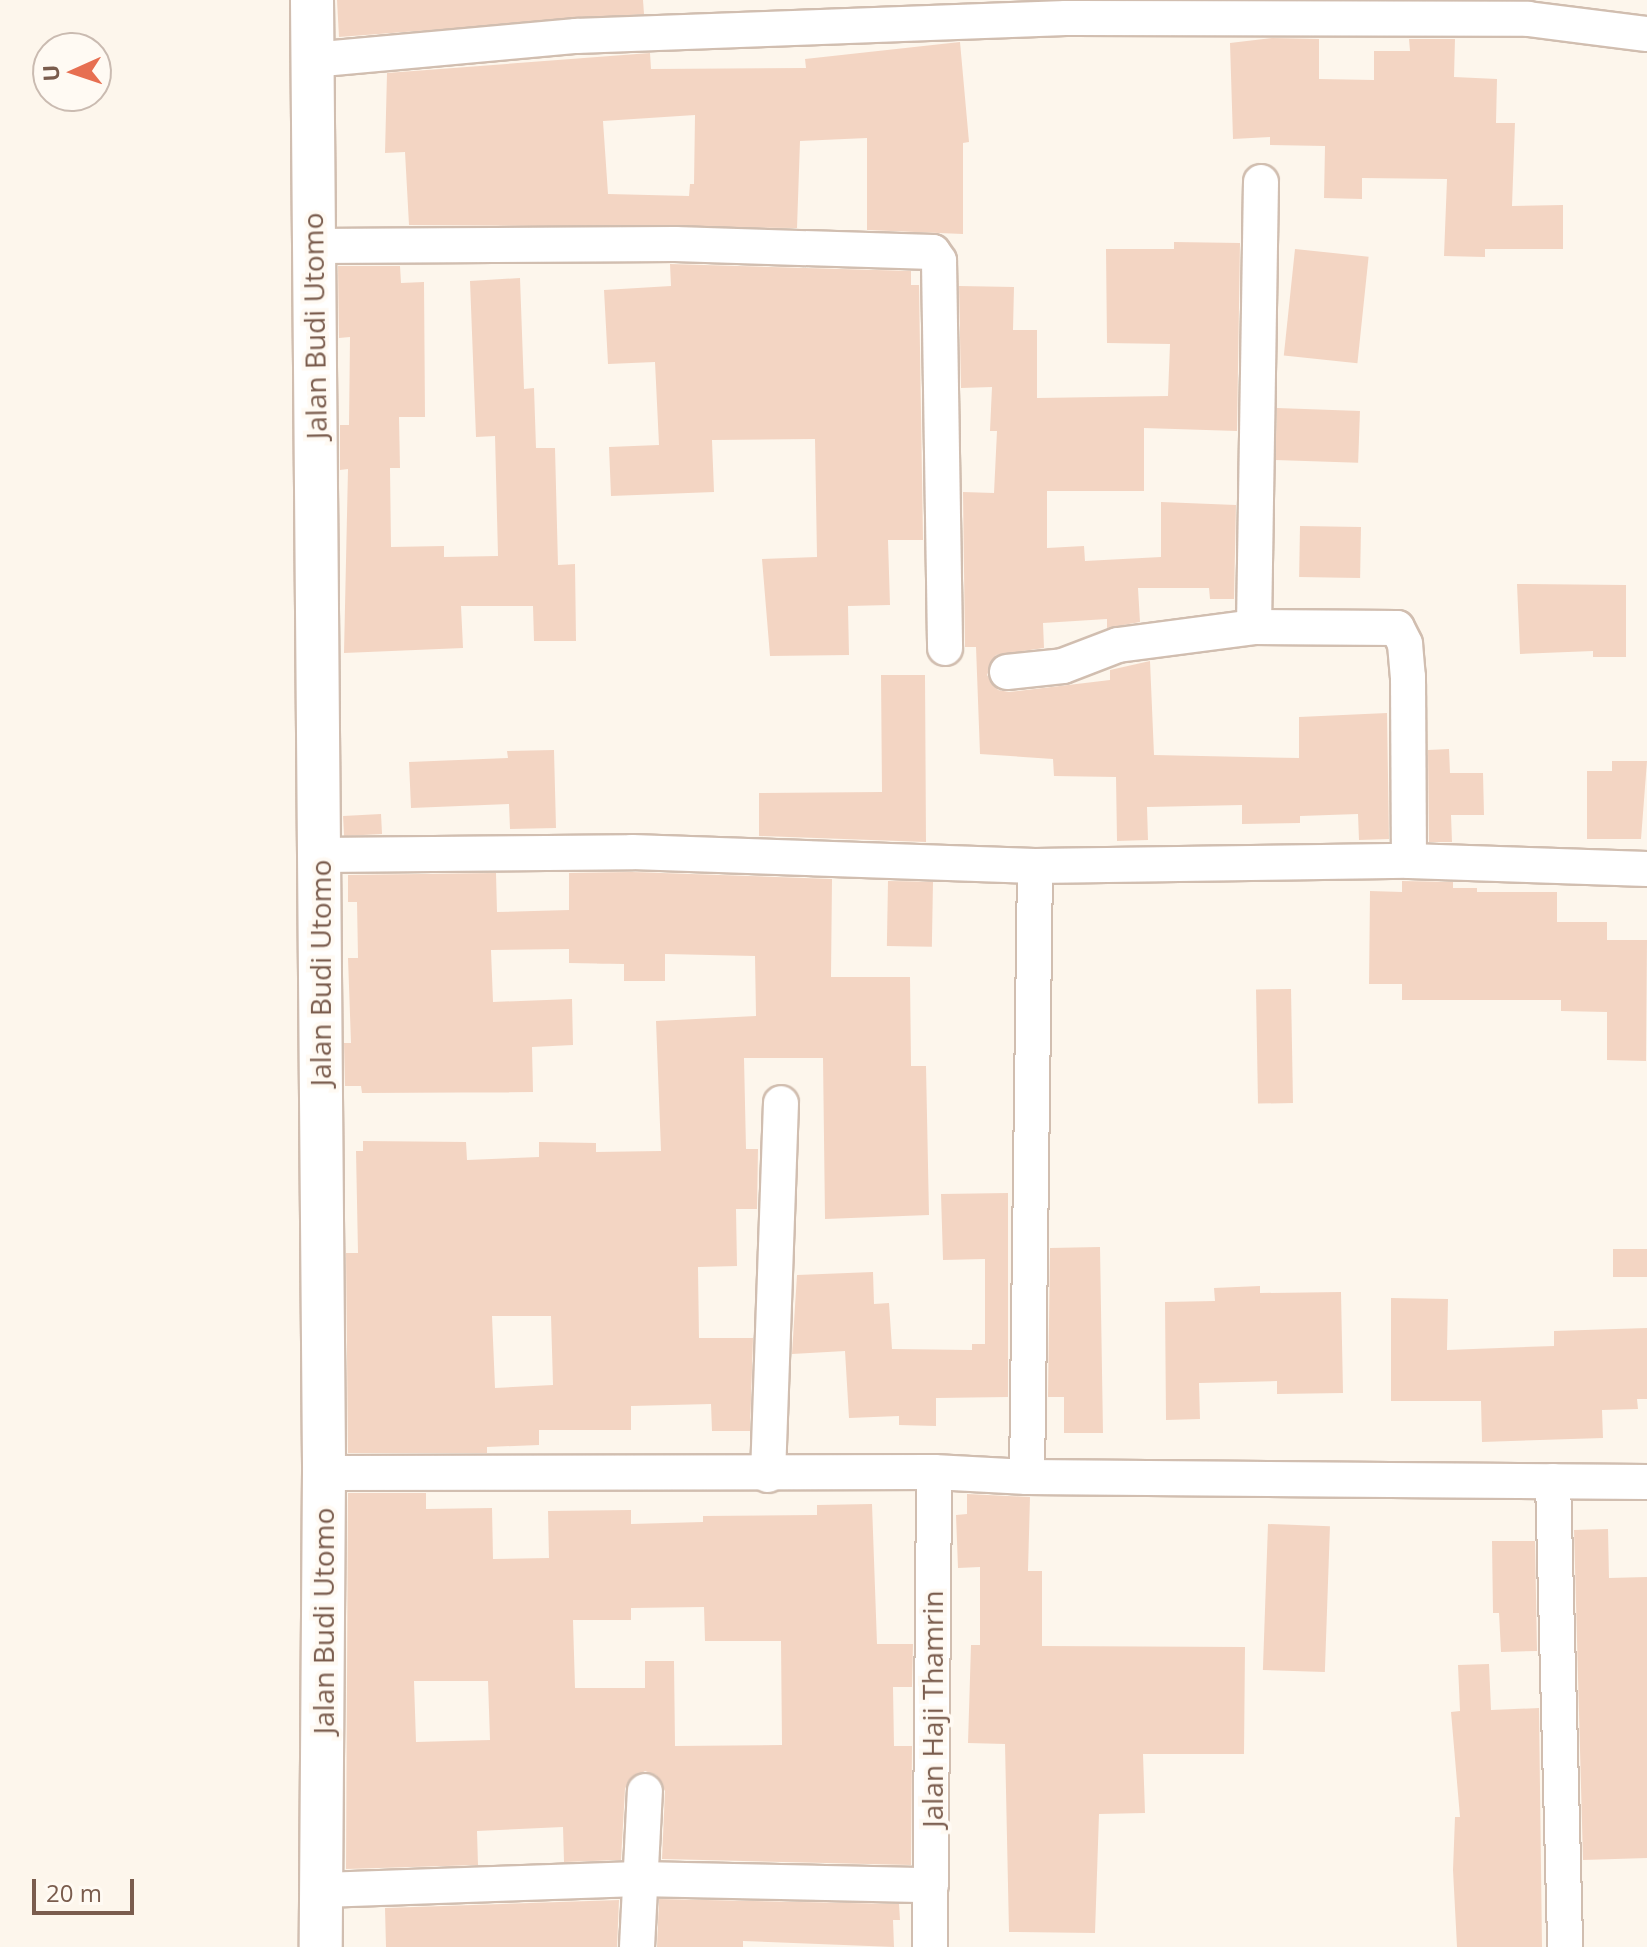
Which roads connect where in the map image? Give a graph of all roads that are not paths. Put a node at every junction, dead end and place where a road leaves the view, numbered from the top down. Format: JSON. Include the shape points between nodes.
{"nodes":[{"id":1,"x":312,"y":0,"type":"edge"},
{"id":2,"x":1152,"y":10,"type":"edge"},
{"id":3,"x":1538,"y":10,"type":"edge"},
{"id":4,"x":1647,"y":34,"type":"edge"},
{"id":5,"x":312,"y":60,"type":"junction"},
{"id":6,"x":1261,"y":182,"type":"dead end"},
{"id":7,"x":313,"y":246,"type":"junction"},
{"id":8,"x":1254,"y":627,"type":"junction"},
{"id":9,"x":945,"y":648,"type":"dead end"},
{"id":10,"x":1007,"y":672,"type":"dead end"},
{"id":11,"x":319,"y":855,"type":"junction"},
{"id":12,"x":1409,"y":861,"type":"junction"},
{"id":13,"x":1035,"y":866,"type":"junction"},
{"id":14,"x":1647,"y":869,"type":"edge"},
{"id":15,"x":781,"y":1103,"type":"dead end"},
{"id":16,"x":934,"y":1472,"type":"junction"},
{"id":17,"x":324,"y":1473,"type":"junction"},
{"id":18,"x":768,"y":1475,"type":"junction"},
{"id":19,"x":1027,"y":1477,"type":"junction"},
{"id":20,"x":1553,"y":1481,"type":"junction"},
{"id":21,"x":1647,"y":1482,"type":"edge"},
{"id":22,"x":645,"y":1791,"type":"dead end"},
{"id":23,"x":638,"y":1879,"type":"junction"},
{"id":24,"x":931,"y":1885,"type":"junction"},
{"id":25,"x":322,"y":1890,"type":"junction"},
{"id":26,"x":321,"y":1947,"type":"edge"},
{"id":27,"x":637,"y":1947,"type":"edge"},
{"id":28,"x":930,"y":1947,"type":"edge"},
{"id":29,"x":1565,"y":1947,"type":"edge"}],
"edges":[{"from":1,"to":5,"type":"street","name":"Jalan Budi Utomo"},
{"from":2,"to":3,"type":"street"},
{"from":2,"to":5,"type":"street","via":[[576,36]]},
{"from":3,"to":4,"type":"street"},
{"from":5,"to":7,"type":"street","name":"Jalan Budi Utomo"},
{"from":6,"to":8,"type":"street"},
{"from":7,"to":9,"type":"street","via":[[675,244],[933,252],[939,261]]},
{"from":7,"to":11,"type":"street","name":"Jalan Budi Utomo"},
{"from":8,"to":10,"type":"street","via":[[1118,645],[1063,666]]},
{"from":8,"to":12,"type":"street","via":[[1389,625],[1403,633]]},
{"from":11,"to":13,"type":"street","via":[[632,852]]},
{"from":11,"to":17,"type":"street","name":"Jalan Budi Utomo"},
{"from":12,"to":13,"type":"street"},
{"from":12,"to":14,"type":"street"},
{"from":13,"to":19,"type":"street"},
{"from":15,"to":18,"type":"street"},
{"from":16,"to":18,"type":"street"},
{"from":16,"to":19,"type":"street"},
{"from":16,"to":24,"type":"street","name":"Jalan Haji Thamrin"},
{"from":17,"to":18,"type":"street"},
{"from":17,"to":25,"type":"street","name":"Jalan Budi Utomo"},
{"from":19,"to":20,"type":"street"},
{"from":20,"to":21,"type":"street"},
{"from":20,"to":29,"type":"street"},
{"from":22,"to":23,"type":"street"},
{"from":23,"to":24,"type":"street"},
{"from":23,"to":25,"type":"street"},
{"from":23,"to":27,"type":"street"},
{"from":24,"to":28,"type":"street","name":"Jalan Haji Thamrin"},
{"from":25,"to":26,"type":"street","name":"Jalan Budi Utomo"}]}
